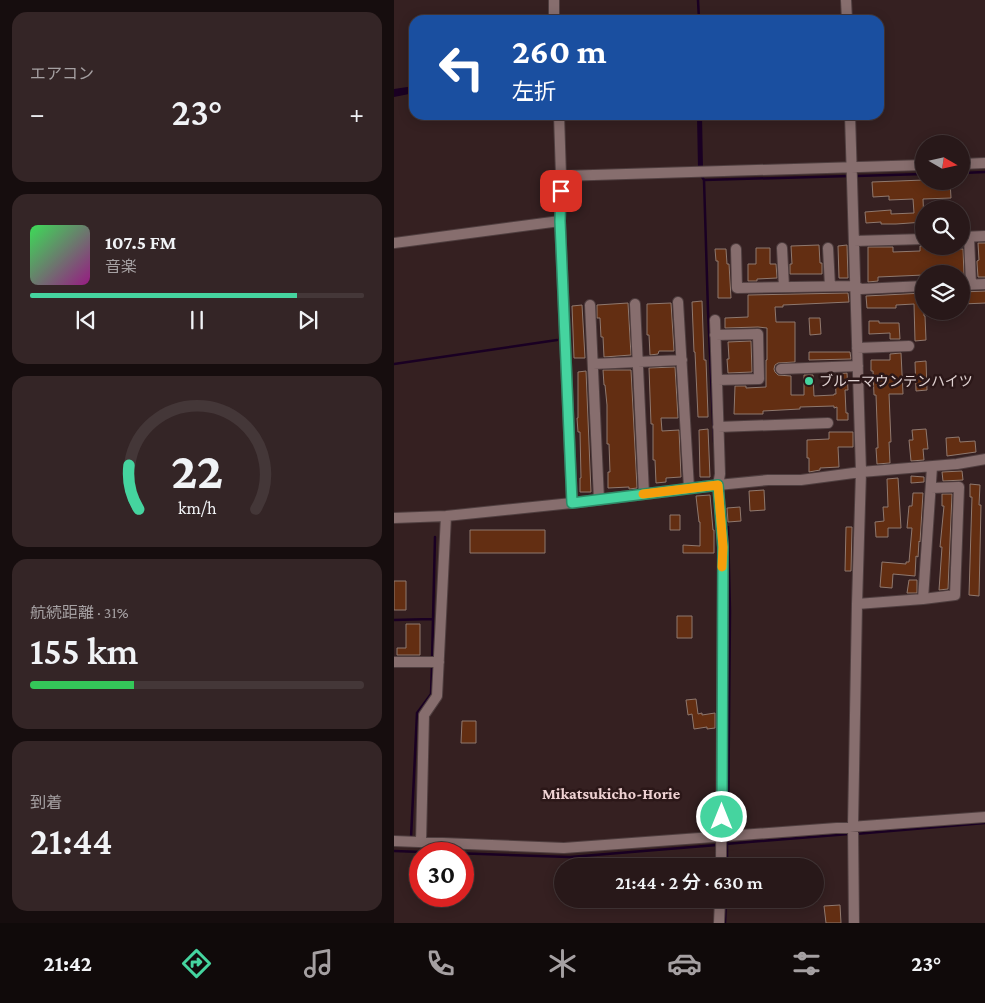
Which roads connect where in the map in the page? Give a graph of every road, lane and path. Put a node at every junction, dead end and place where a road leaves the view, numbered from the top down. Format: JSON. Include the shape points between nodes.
{"nodes":[{"id":1,"x":554,"y":0,"type":"edge"},
{"id":2,"x":846,"y":0,"type":"edge"},
{"id":3,"x":554,"y":15,"type":"edge"},
{"id":4,"x":847,"y":15,"type":"edge"},
{"id":5,"x":559,"y":120,"type":"edge"},
{"id":6,"x":850,"y":120,"type":"edge"},
{"id":7,"x":985,"y":163,"type":"edge"},
{"id":8,"x":970,"y":164,"type":"edge"},
{"id":9,"x":915,"y":165,"type":"edge"},
{"id":10,"x":852,"y":168,"type":"junction"},
{"id":11,"x":561,"y":176,"type":"junction"},
{"id":12,"x":560,"y":221,"type":"junction"},
{"id":13,"x":985,"y":236,"type":"edge"},
{"id":14,"x":970,"y":237,"type":"edge"},
{"id":15,"x":915,"y":239,"type":"edge"},
{"id":16,"x":854,"y":241,"type":"junction"},
{"id":17,"x":394,"y":243,"type":"edge"},
{"id":18,"x":782,"y":248,"type":"dead end"},
{"id":19,"x":828,"y":248,"type":"dead end"},
{"id":20,"x":736,"y":249,"type":"dead end"},
{"id":21,"x":985,"y":284,"type":"edge"},
{"id":22,"x":970,"y":285,"type":"edge"},
{"id":23,"x":830,"y":286,"type":"junction"},
{"id":24,"x":855,"y":286,"type":"junction"},
{"id":25,"x":915,"y":286,"type":"edge"},
{"id":26,"x":784,"y":287,"type":"junction"},
{"id":27,"x":678,"y":302,"type":"dead end"},
{"id":28,"x":635,"y":304,"type":"dead end"},
{"id":29,"x":590,"y":306,"type":"dead end"},
{"id":30,"x":715,"y":320,"type":"dead end"},
{"id":31,"x":715,"y":335,"type":"junction"},
{"id":32,"x":910,"y":346,"type":"dead end"},
{"id":33,"x":857,"y":348,"type":"junction"},
{"id":34,"x":682,"y":360,"type":"junction"},
{"id":35,"x":638,"y":362,"type":"junction"},
{"id":36,"x":593,"y":364,"type":"junction"},
{"id":37,"x":858,"y":366,"type":"junction"},
{"id":38,"x":781,"y":369,"type":"dead end"},
{"id":39,"x":717,"y":380,"type":"junction"},
{"id":40,"x":828,"y":423,"type":"dead end"},
{"id":41,"x":718,"y":428,"type":"junction"},
{"id":42,"x":985,"y":459,"type":"edge"},
{"id":43,"x":932,"y":467,"type":"junction"},
{"id":44,"x":861,"y":472,"type":"junction"},
{"id":45,"x":718,"y":485,"type":"junction"},
{"id":46,"x":689,"y":488,"type":"junction"},
{"id":47,"x":931,"y":488,"type":"junction"},
{"id":48,"x":644,"y":494,"type":"junction"},
{"id":49,"x":599,"y":500,"type":"junction"},
{"id":50,"x":572,"y":503,"type":"junction"},
{"id":51,"x":446,"y":516,"type":"junction"},
{"id":52,"x":394,"y":518,"type":"edge"},
{"id":53,"x":923,"y":599,"type":"junction"},
{"id":54,"x":857,"y":604,"type":"junction"},
{"id":55,"x":394,"y":662,"type":"edge"},
{"id":56,"x":434,"y":662,"type":"junction"},
{"id":57,"x":985,"y":817,"type":"edge"},
{"id":58,"x":853,"y":826,"type":"junction"},
{"id":59,"x":727,"y":836,"type":"junction"},
{"id":60,"x":394,"y":841,"type":"edge"},
{"id":61,"x":409,"y":842,"type":"edge"},
{"id":62,"x":420,"y":842,"type":"edge"},
{"id":63,"x":474,"y":845,"type":"edge"},
{"id":64,"x":721,"y":858,"type":"edge"},
{"id":65,"x":720,"y":908,"type":"edge"},
{"id":66,"x":719,"y":923,"type":"edge"},
{"id":67,"x":854,"y":923,"type":"edge"}],
"edges":[{"from":1,"to":3,"type":"street"},
{"from":2,"to":4,"type":"street"},
{"from":5,"to":11,"type":"street"},
{"from":6,"to":10,"type":"street"},
{"from":7,"to":8,"type":"street"},
{"from":9,"to":10,"type":"street"},
{"from":10,"to":11,"type":"street"},
{"from":10,"to":16,"type":"street"},
{"from":11,"to":12,"type":"street"},
{"from":12,"to":17,"type":"street"},
{"from":12,"to":50,"type":"street"},
{"from":13,"to":14,"type":"street"},
{"from":15,"to":16,"type":"street"},
{"from":16,"to":24,"type":"street"},
{"from":18,"to":26,"type":"street"},
{"from":19,"to":23,"type":"street"},
{"from":20,"to":26,"type":"street","via":[[737,288]]},
{"from":21,"to":22,"type":"street"},
{"from":23,"to":24,"type":"street"},
{"from":23,"to":26,"type":"street"},
{"from":24,"to":25,"type":"street","via":[[861,289]]},
{"from":24,"to":33,"type":"street"},
{"from":27,"to":34,"type":"street"},
{"from":28,"to":35,"type":"street"},
{"from":29,"to":36,"type":"street"},
{"from":30,"to":31,"type":"street"},
{"from":31,"to":39,"type":"street"},
{"from":31,"to":39,"type":"street","via":[[758,334],[759,378]]},
{"from":32,"to":33,"type":"street"},
{"from":33,"to":37,"type":"street"},
{"from":34,"to":35,"type":"street"},
{"from":34,"to":46,"type":"street"},
{"from":35,"to":36,"type":"street"},
{"from":35,"to":48,"type":"street"},
{"from":36,"to":49,"type":"street"},
{"from":37,"to":38,"type":"street"},
{"from":37,"to":44,"type":"street"},
{"from":39,"to":41,"type":"street"},
{"from":40,"to":41,"type":"street"},
{"from":41,"to":45,"type":"street"},
{"from":42,"to":43,"type":"street"},
{"from":43,"to":44,"type":"street"},
{"from":43,"to":47,"type":"street"},
{"from":44,"to":45,"type":"street","via":[[801,480]]},
{"from":44,"to":54,"type":"street"},
{"from":45,"to":46,"type":"street"},
{"from":45,"to":59,"type":"street","via":[[723,547]]},
{"from":46,"to":48,"type":"street"},
{"from":47,"to":53,"type":"street"},
{"from":47,"to":53,"type":"street","via":[[959,487],[955,595]]},
{"from":48,"to":49,"type":"street"},
{"from":49,"to":50,"type":"street"},
{"from":50,"to":51,"type":"street"},
{"from":51,"to":52,"type":"street"},
{"from":51,"to":56,"type":"street"},
{"from":53,"to":54,"type":"street"},
{"from":54,"to":58,"type":"street"},
{"from":55,"to":56,"type":"street"},
{"from":56,"to":62,"type":"street","via":[[437,696],[424,715]]},
{"from":57,"to":58,"type":"street"},
{"from":58,"to":59,"type":"street"},
{"from":58,"to":67,"type":"street"},
{"from":59,"to":63,"type":"street","via":[[564,848]]},
{"from":59,"to":64,"type":"street"},
{"from":60,"to":61,"type":"street"},
{"from":65,"to":66,"type":"street"}]}
